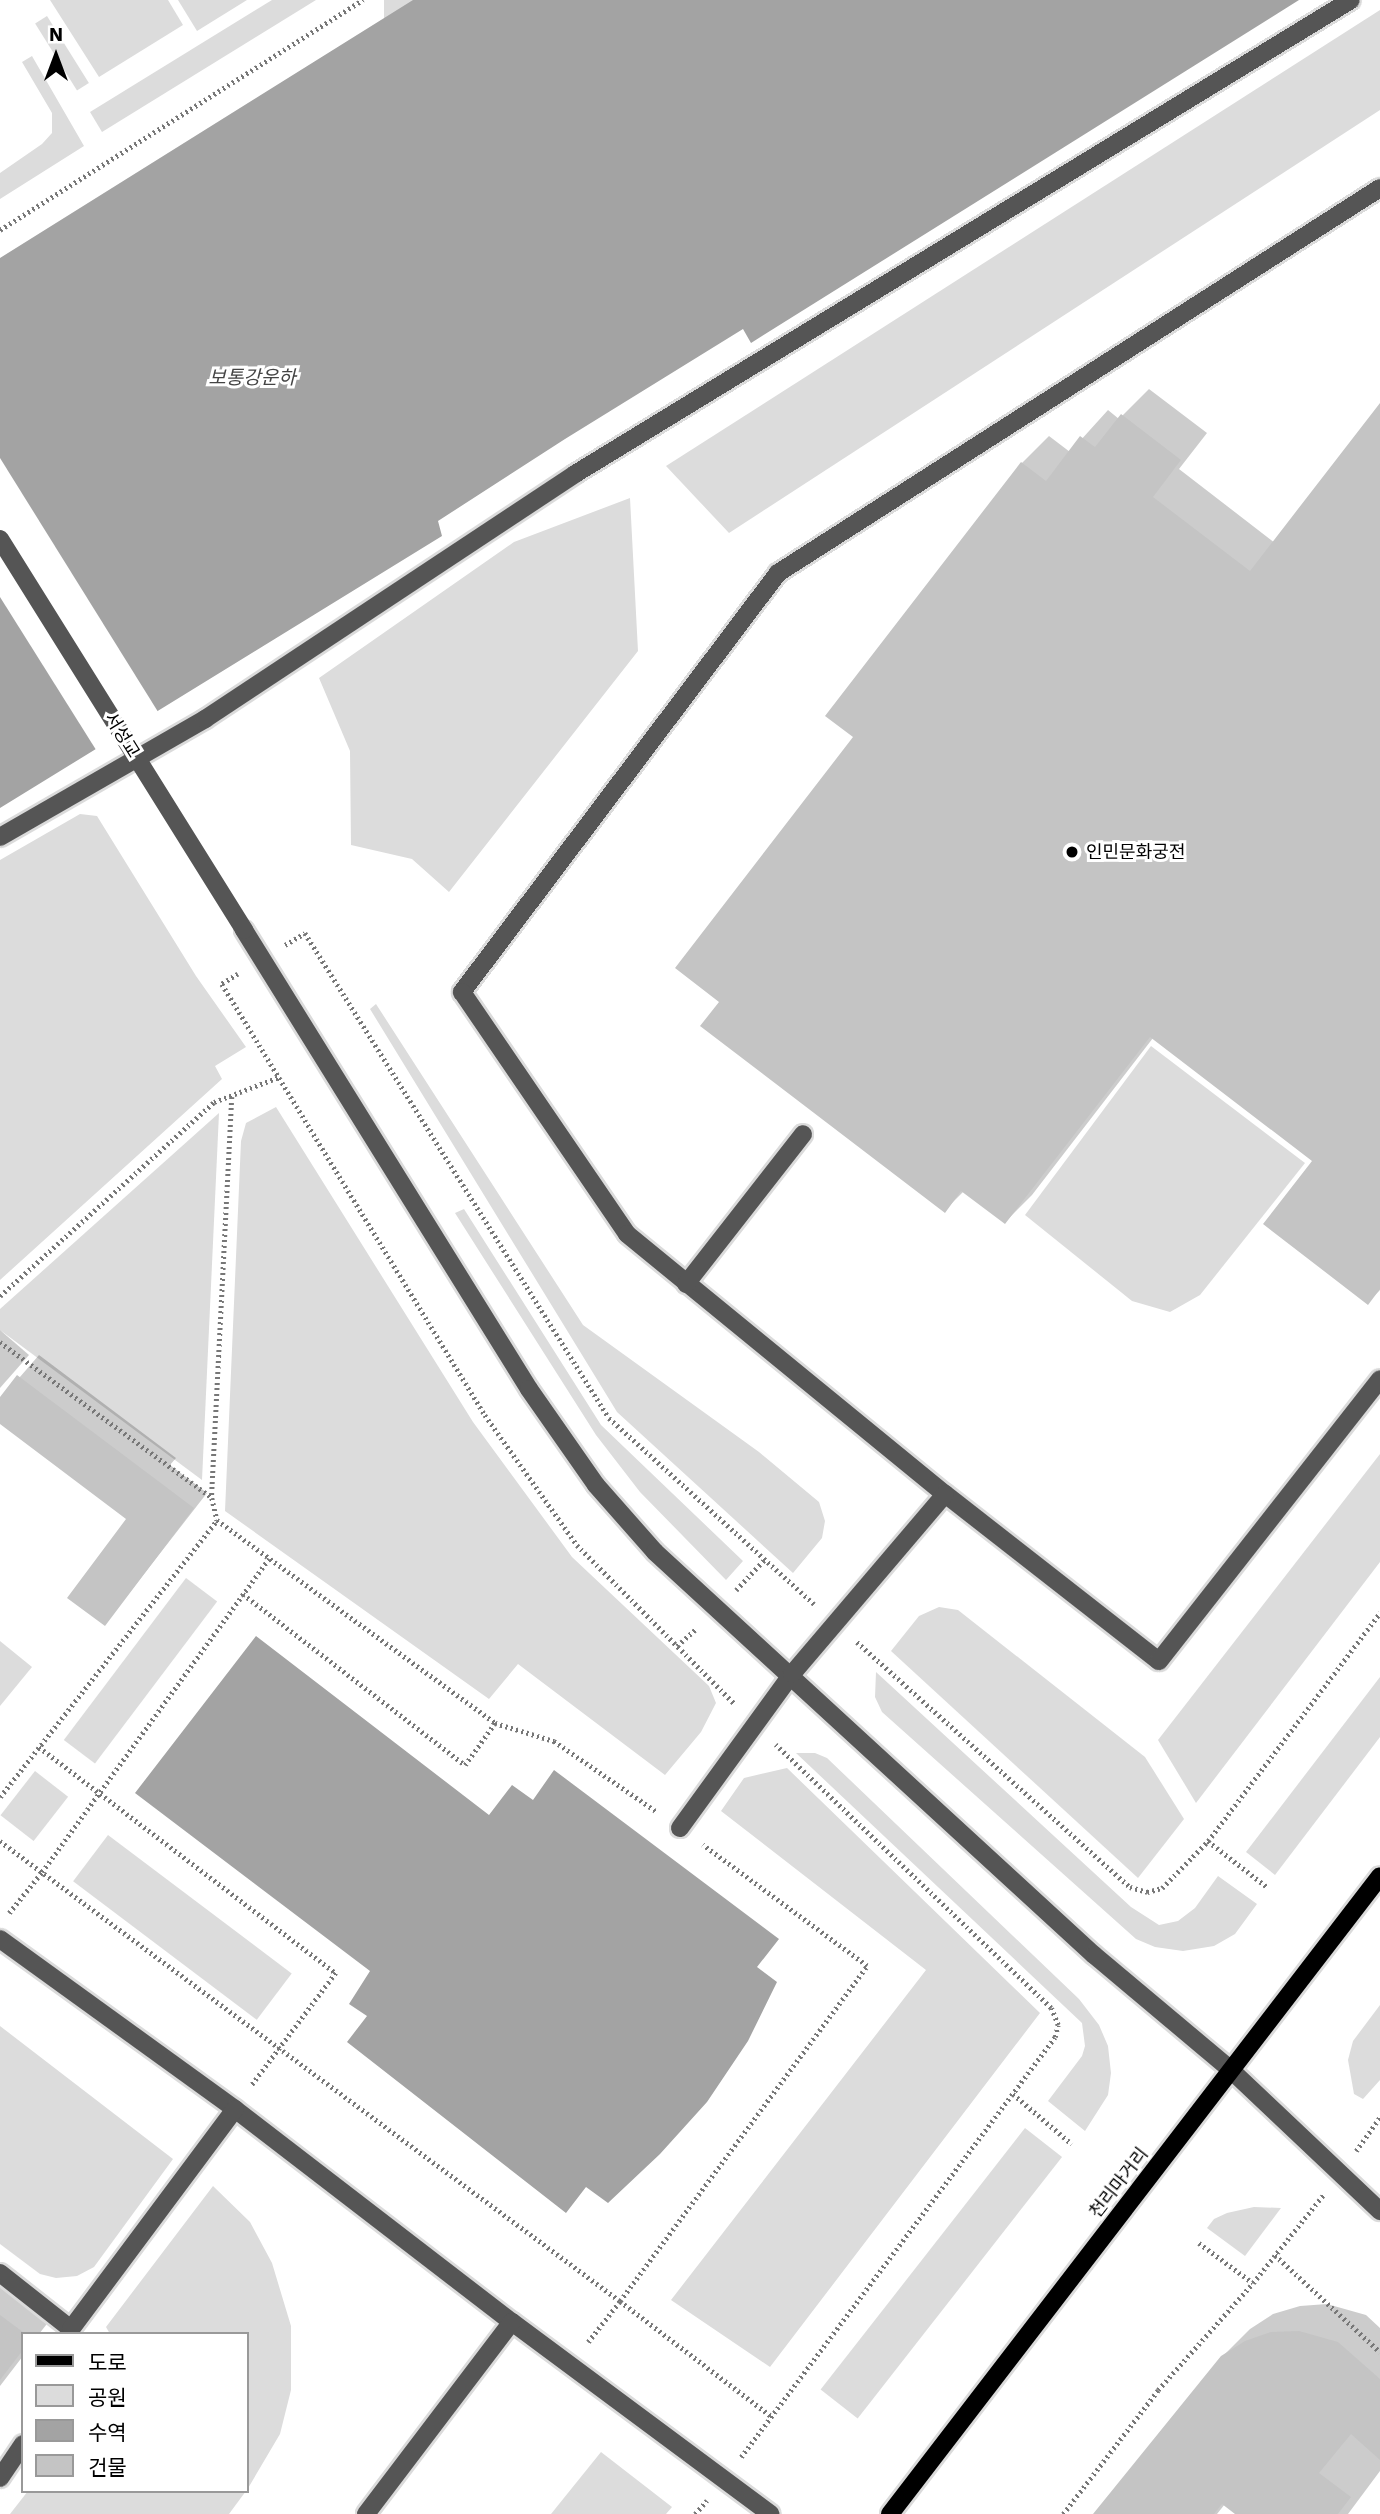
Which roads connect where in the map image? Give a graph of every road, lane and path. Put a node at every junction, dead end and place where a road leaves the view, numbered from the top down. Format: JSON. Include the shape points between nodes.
{"nodes":[{"id":1,"x":363,"y":0,"type":"edge"},
{"id":2,"x":1351,"y":0,"type":"edge"},
{"id":3,"x":1380,"y":188,"type":"edge"},
{"id":4,"x":0,"y":230,"type":"edge"},
{"id":5,"x":0,"y":539,"type":"edge"},
{"id":6,"x":0,"y":837,"type":"edge"},
{"id":7,"x":263,"y":959,"type":"junction"},
{"id":8,"x":279,"y":1077,"type":"junction"},
{"id":9,"x":232,"y":1097,"type":"junction"},
{"id":10,"x":803,"y":1134,"type":"dead end"},
{"id":11,"x":687,"y":1284,"type":"junction"},
{"id":12,"x":0,"y":1296,"type":"edge"},
{"id":13,"x":0,"y":1342,"type":"edge"},
{"id":14,"x":1380,"y":1379,"type":"edge"},
{"id":15,"x":945,"y":1494,"type":"junction"},
{"id":16,"x":212,"y":1498,"type":"junction"},
{"id":17,"x":217,"y":1520,"type":"junction"},
{"id":18,"x":269,"y":1558,"type":"junction"},
{"id":19,"x":243,"y":1594,"type":"junction"},
{"id":20,"x":1380,"y":1613,"type":"edge"},
{"id":21,"x":836,"y":1624,"type":"junction"},
{"id":22,"x":792,"y":1674,"type":"junction"},
{"id":23,"x":495,"y":1723,"type":"junction"},
{"id":24,"x":754,"y":1723,"type":"junction"},
{"id":25,"x":39,"y":1747,"type":"junction"},
{"id":26,"x":99,"y":1793,"type":"junction"},
{"id":27,"x":0,"y":1797,"type":"edge"},
{"id":28,"x":680,"y":1828,"type":"junction"},
{"id":29,"x":0,"y":1840,"type":"edge"},
{"id":30,"x":1208,"y":1841,"type":"junction"},
{"id":31,"x":42,"y":1872,"type":"junction"},
{"id":32,"x":1380,"y":1876,"type":"edge"},
{"id":33,"x":1267,"y":1887,"type":"dead end"},
{"id":34,"x":8,"y":1914,"type":"dead end"},
{"id":35,"x":0,"y":1939,"type":"edge"},
{"id":36,"x":279,"y":2048,"type":"junction"},
{"id":37,"x":1232,"y":2071,"type":"junction"},
{"id":38,"x":1013,"y":2094,"type":"junction"},
{"id":39,"x":235,"y":2109,"type":"junction"},
{"id":40,"x":1380,"y":2117,"type":"edge"},
{"id":41,"x":1072,"y":2144,"type":"dead end"},
{"id":42,"x":1340,"y":2174,"type":"junction"},
{"id":43,"x":1380,"y":2211,"type":"edge"},
{"id":44,"x":1199,"y":2243,"type":"dead end"},
{"id":45,"x":1275,"y":2255,"type":"junction"},
{"id":46,"x":0,"y":2273,"type":"edge"},
{"id":47,"x":1253,"y":2283,"type":"junction"},
{"id":48,"x":620,"y":2301,"type":"junction"},
{"id":49,"x":512,"y":2322,"type":"junction"},
{"id":50,"x":71,"y":2332,"type":"edge"},
{"id":51,"x":1380,"y":2352,"type":"edge"},
{"id":52,"x":570,"y":2364,"type":"junction"},
{"id":53,"x":771,"y":2416,"type":"junction"},
{"id":54,"x":21,"y":2447,"type":"edge"},
{"id":55,"x":0,"y":2478,"type":"edge"},
{"id":56,"x":725,"y":2478,"type":"junction"},
{"id":57,"x":366,"y":2514,"type":"edge"},
{"id":58,"x":695,"y":2514,"type":"edge"},
{"id":59,"x":772,"y":2514,"type":"edge"},
{"id":60,"x":890,"y":2514,"type":"edge"},
{"id":61,"x":1063,"y":2514,"type":"edge"}],
"edges":[{"from":1,"to":4,"type":"path"},
{"from":2,"to":6,"type":"street","via":[[575,474],[205,719]]},
{"from":3,"to":11,"type":"street","via":[[778,573],[462,992],[627,1234]]},
{"from":5,"to":7,"type":"street","name":"서성교","bridge":true},
{"from":7,"to":8,"type":"path","via":[[222,984]]},
{"from":7,"to":21,"type":"path","via":[[305,933],[609,1418]]},
{"from":7,"to":22,"type":"street","name":"서성교","via":[[529,1389],[596,1485],[655,1552]]},
{"from":8,"to":9,"type":"path"},
{"from":8,"to":24,"type":"path","via":[[485,1415],[577,1545]]},
{"from":9,"to":12,"type":"path","via":[[214,1102]]},
{"from":9,"to":16,"type":"path"},
{"from":10,"to":11,"type":"street"},
{"from":11,"to":15,"type":"street"},
{"from":13,"to":16,"type":"path"},
{"from":14,"to":15,"type":"street","via":[[1159,1661]]},
{"from":15,"to":21,"type":"street"},
{"from":16,"to":17,"type":"path"},
{"from":17,"to":18,"type":"path"},
{"from":17,"to":25,"type":"path"},
{"from":18,"to":19,"type":"path"},
{"from":18,"to":23,"type":"path"},
{"from":19,"to":23,"type":"path","via":[[465,1765]]},
{"from":19,"to":26,"type":"path"},
{"from":20,"to":30,"type":"path"},
{"from":21,"to":22,"type":"street"},
{"from":21,"to":30,"type":"path","via":[[1130,1887],[1147,1892],[1162,1888]]},
{"from":22,"to":24,"type":"street"},
{"from":22,"to":37,"type":"street","name":"서성교","via":[[1094,1955]]},
{"from":23,"to":28,"type":"path","via":[[554,1741]]},
{"from":24,"to":28,"type":"street"},
{"from":24,"to":38,"type":"path","via":[[1051,2008],[1058,2025],[1055,2037]]},
{"from":25,"to":26,"type":"path"},
{"from":25,"to":27,"type":"path"},
{"from":26,"to":31,"type":"path"},
{"from":26,"to":36,"type":"path","via":[[336,1973]]},
{"from":28,"to":48,"type":"path","via":[[867,1966]]},
{"from":29,"to":31,"type":"path"},
{"from":30,"to":33,"type":"path"},
{"from":31,"to":34,"type":"path"},
{"from":31,"to":36,"type":"path"},
{"from":32,"to":37,"type":"main road","name":"천리마거리"},
{"from":35,"to":39,"type":"street"},
{"from":36,"to":39,"type":"path"},
{"from":36,"to":48,"type":"path"},
{"from":37,"to":42,"type":"street","name":"서성교"},
{"from":37,"to":60,"type":"main road","name":"천리마거리"},
{"from":38,"to":41,"type":"path"},
{"from":38,"to":53,"type":"path"},
{"from":39,"to":49,"type":"street"},
{"from":39,"to":50,"type":"street"},
{"from":40,"to":42,"type":"path"},
{"from":42,"to":43,"type":"street","name":"서성교"},
{"from":42,"to":45,"type":"path"},
{"from":44,"to":47,"type":"path"},
{"from":45,"to":47,"type":"path"},
{"from":45,"to":51,"type":"path"},
{"from":46,"to":50,"type":"street"},
{"from":47,"to":61,"type":"path","via":[[1158,2390]]},
{"from":48,"to":52,"type":"path"},
{"from":48,"to":53,"type":"path"},
{"from":49,"to":52,"type":"street"},
{"from":49,"to":57,"type":"street"},
{"from":52,"to":56,"type":"street"},
{"from":53,"to":56,"type":"path"},
{"from":54,"to":55,"type":"street"},
{"from":56,"to":58,"type":"path"},
{"from":56,"to":59,"type":"street"}]}
